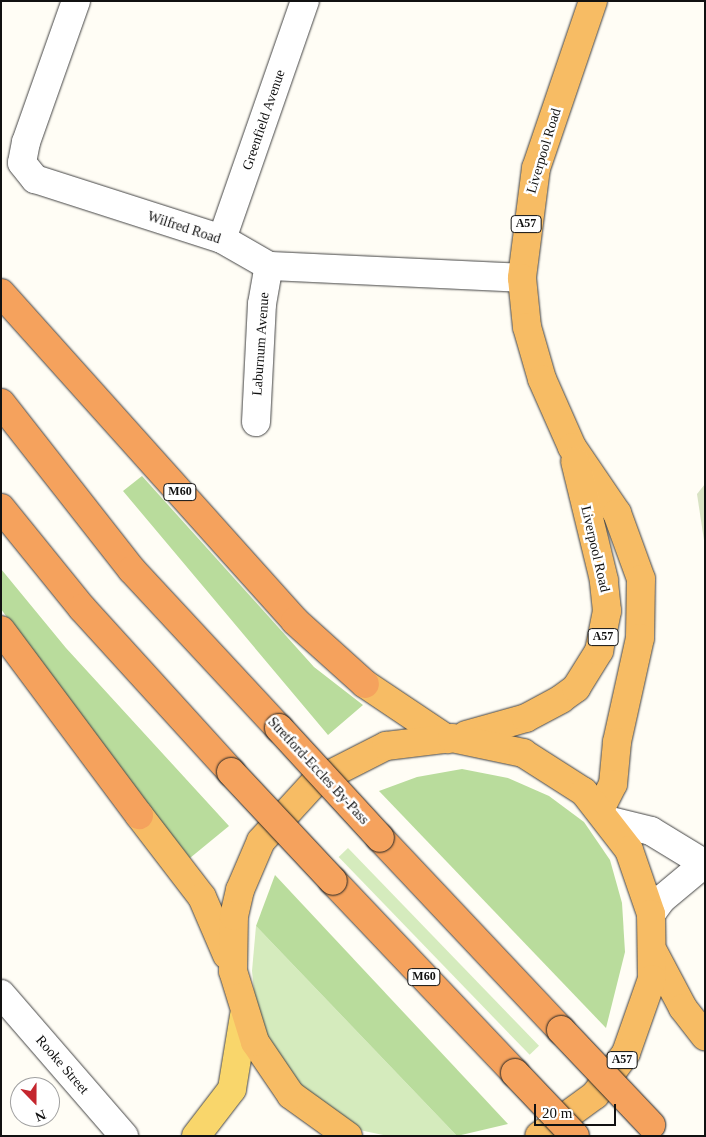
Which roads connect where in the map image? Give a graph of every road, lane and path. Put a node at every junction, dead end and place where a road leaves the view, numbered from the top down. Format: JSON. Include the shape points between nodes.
{"nodes":[{"id":1,"x":76,"y":1,"type":"edge"},
{"id":2,"x":306,"y":1,"type":"edge"},
{"id":3,"x":593,"y":1,"type":"edge"},
{"id":4,"x":222,"y":239,"type":"junction"},
{"id":5,"x":269,"y":266,"type":"junction"},
{"id":6,"x":522,"y":278,"type":"junction"},
{"id":7,"x":1,"y":293,"type":"edge"},
{"id":8,"x":1,"y":403,"type":"edge"},
{"id":9,"x":256,"y":422,"type":"dead end"},
{"id":10,"x":572,"y":448,"type":"junction"},
{"id":11,"x":1,"y":508,"type":"edge"},
{"id":12,"x":1,"y":630,"type":"edge"},
{"id":13,"x":450,"y":738,"type":"junction"},
{"id":14,"x":606,"y":814,"type":"junction"},
{"id":15,"x":705,"y":864,"type":"edge"},
{"id":16,"x":651,"y":914,"type":"junction"},
{"id":17,"x":654,"y":953,"type":"junction"},
{"id":18,"x":233,"y":971,"type":"junction"},
{"id":19,"x":1,"y":994,"type":"edge"},
{"id":20,"x":244,"y":1016,"type":"junction"},
{"id":21,"x":705,"y":1036,"type":"edge"},
{"id":22,"x":657,"y":1130,"type":"edge"},
{"id":23,"x":124,"y":1136,"type":"edge"},
{"id":24,"x":196,"y":1136,"type":"edge"},
{"id":25,"x":348,"y":1136,"type":"edge"},
{"id":26,"x":539,"y":1136,"type":"edge"},
{"id":27,"x":575,"y":1136,"type":"edge"}],
"edges":[{"from":1,"to":4,"type":"street","name":"Wilfred Road","via":[[22,163],[35,178],[56,187]]},
{"from":2,"to":4,"type":"street","name":"Greenfield Avenue"},
{"from":3,"to":6,"type":"highway","name":"Liverpool Road","number":"A57","via":[[536,168]]},
{"from":4,"to":5,"type":"street","name":"Wilfred Road"},
{"from":5,"to":6,"type":"street","name":"Wilfred Road"},
{"from":5,"to":9,"type":"street","name":"Laburnum Avenue","via":[[262,304]]},
{"from":6,"to":10,"type":"highway","name":"Liverpool Road","number":"A57","via":[[527,327],[542,379]]},
{"from":7,"to":13,"type":"highway","number":"M60","via":[[295,621],[365,684]]},
{"from":8,"to":22,"type":"highway","name":"Stretford-Eccles By-Pass","bridge":true,"via":[[132,570]]},
{"from":10,"to":13,"type":"highway","name":"Liverpool Road","number":"A57","via":[[604,580],[608,610],[599,651],[576,688],[542,711]]},
{"from":10,"to":14,"type":"highway","name":"Liverpool Road","number":"A57","via":[[617,513],[641,579],[644,602]]},
{"from":11,"to":27,"type":"highway","number":"M60","bridge":true,"via":[[82,608],[231,772]]},
{"from":12,"to":18,"type":"highway","via":[[202,897]]},
{"from":13,"to":14,"type":"highway","number":"A57","via":[[500,746],[544,764]]},
{"from":13,"to":18,"type":"highway","number":"A57","via":[[412,740],[361,755],[294,799],[261,841],[243,882],[234,916]]},
{"from":14,"to":15,"type":"street","via":[[651,831]]},
{"from":14,"to":16,"type":"highway","number":"A57","via":[[640,873]]},
{"from":15,"to":16,"type":"street","via":[[662,899]]},
{"from":16,"to":17,"type":"highway","number":"A57"},
{"from":17,"to":21,"type":"highway","via":[[683,1008]]},
{"from":17,"to":26,"type":"highway","number":"A57","via":[[647,1004],[626,1053],[595,1094]]},
{"from":18,"to":20,"type":"highway","number":"A57"},
{"from":19,"to":23,"type":"street","name":"Rooke Street"},
{"from":20,"to":24,"type":"main road","number":"A57","via":[[232,1090]]},
{"from":20,"to":25,"type":"highway","number":"A57","via":[[285,1088],[322,1122]]}]}
